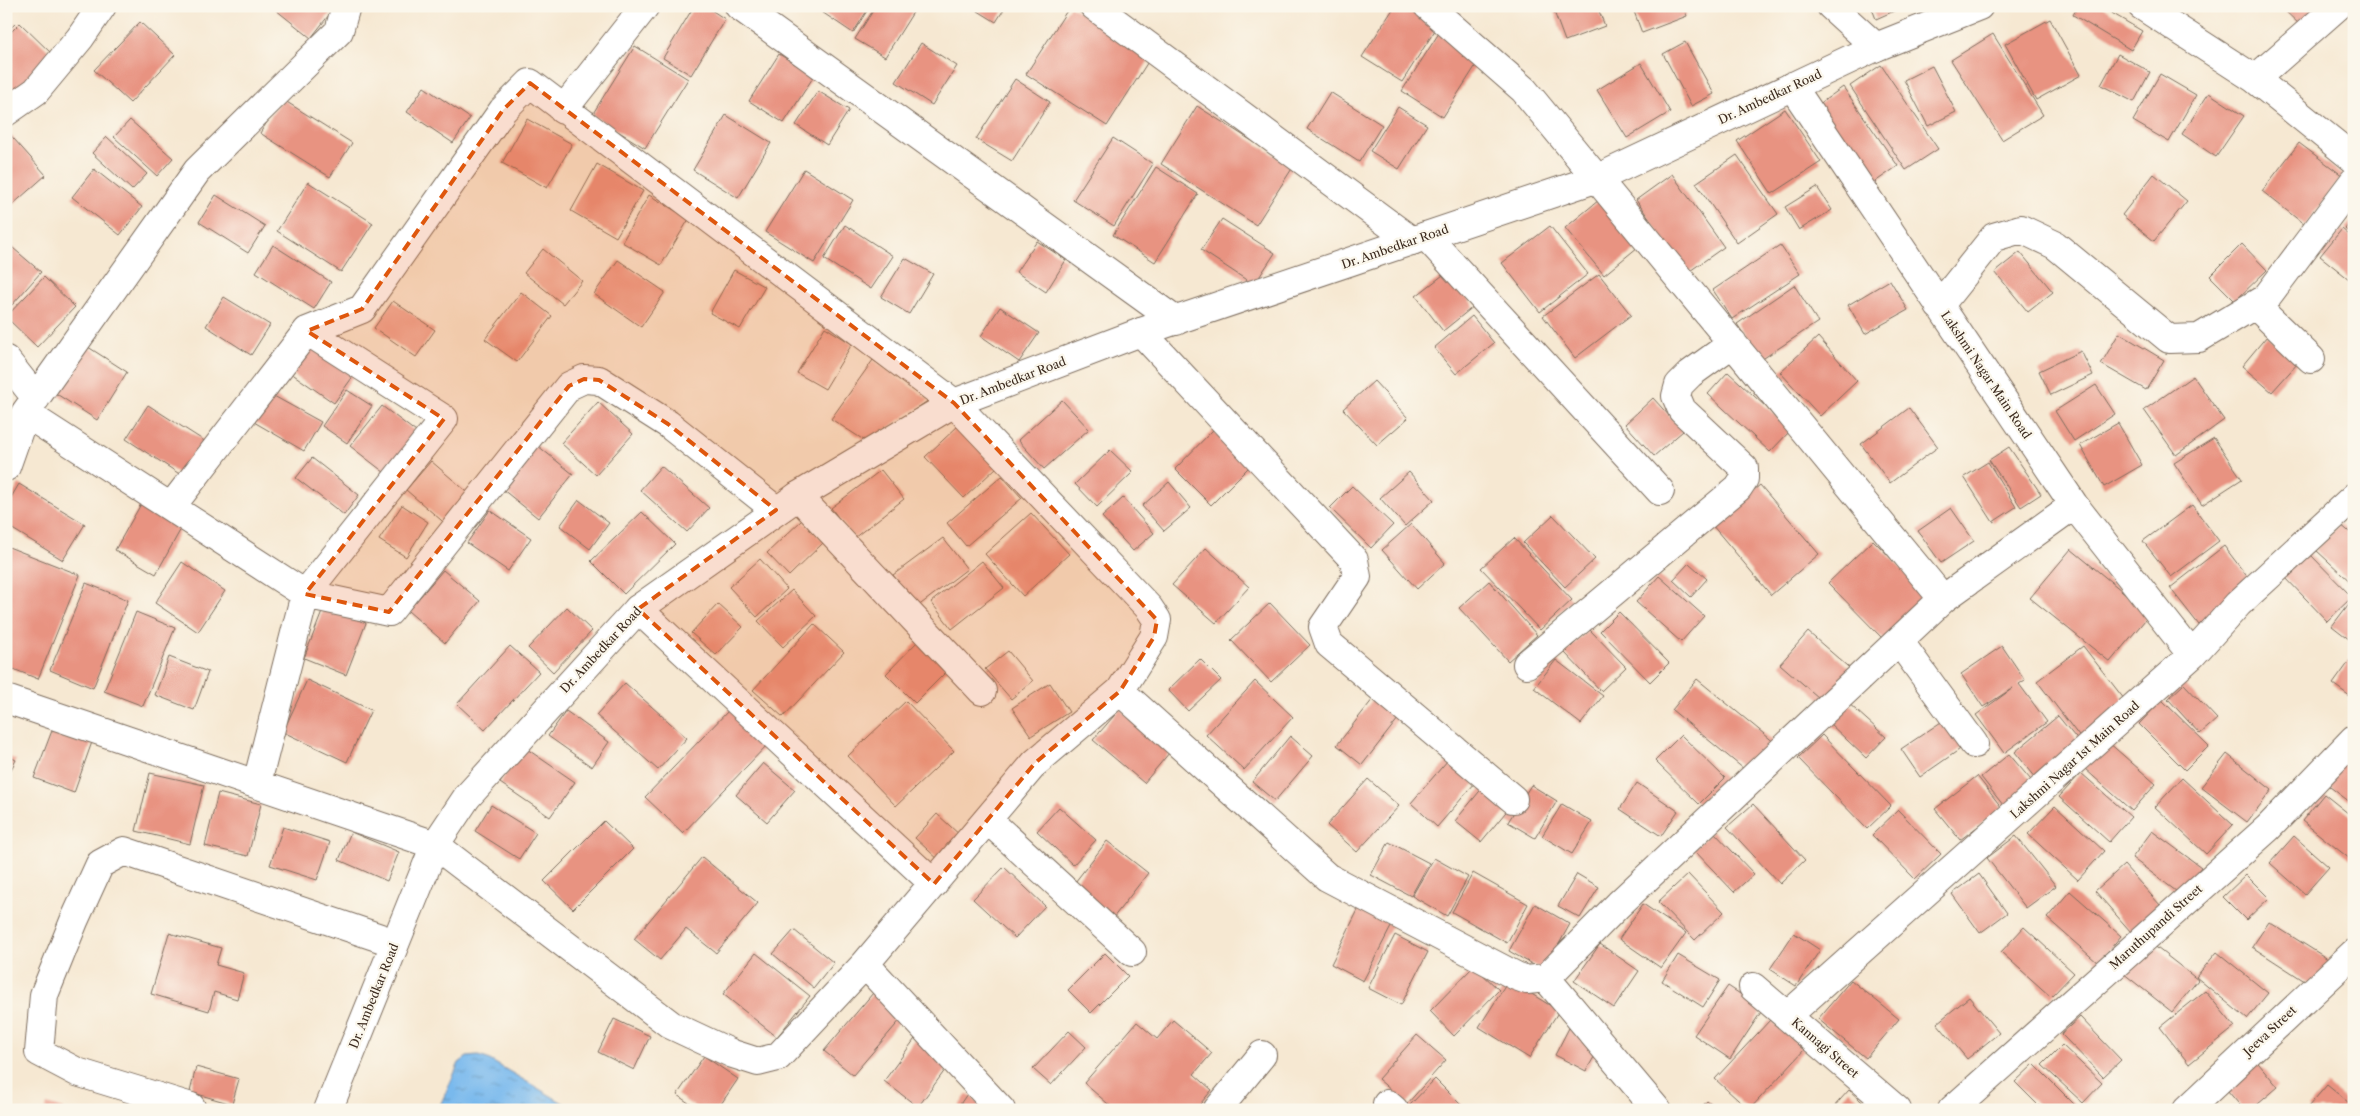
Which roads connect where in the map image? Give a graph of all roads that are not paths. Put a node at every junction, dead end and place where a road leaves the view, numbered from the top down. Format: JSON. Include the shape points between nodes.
{"nodes":[{"id":1,"x":102,"y":6,"type":"edge"},
{"id":2,"x":346,"y":6,"type":"edge"},
{"id":3,"x":645,"y":6,"type":"edge"},
{"id":4,"x":739,"y":6,"type":"edge"},
{"id":5,"x":1094,"y":6,"type":"edge"},
{"id":6,"x":1428,"y":6,"type":"edge"},
{"id":7,"x":1831,"y":6,"type":"edge"},
{"id":8,"x":1979,"y":6,"type":"edge"},
{"id":9,"x":2142,"y":6,"type":"edge"},
{"id":10,"x":2338,"y":6,"type":"edge"},
{"id":11,"x":1876,"y":47,"type":"junction"},
{"id":12,"x":2255,"y":79,"type":"junction"},
{"id":13,"x":1792,"y":86,"type":"junction"},
{"id":14,"x":563,"y":110,"type":"junction"},
{"id":15,"x":6,"y":112,"type":"edge"},
{"id":16,"x":2354,"y":159,"type":"edge"},
{"id":17,"x":1598,"y":178,"type":"junction"},
{"id":18,"x":2354,"y":181,"type":"edge"},
{"id":19,"x":1419,"y":239,"type":"junction"},
{"id":20,"x":2255,"y":305,"type":"junction"},
{"id":21,"x":1939,"y":306,"type":"junction"},
{"id":22,"x":1176,"y":321,"type":"junction"},
{"id":23,"x":306,"y":331,"type":"junction"},
{"id":24,"x":1141,"y":332,"type":"junction"},
{"id":25,"x":1733,"y":343,"type":"junction"},
{"id":26,"x":2311,"y":359,"type":"dead end"},
{"id":27,"x":6,"y":360,"type":"edge"},
{"id":28,"x":954,"y":404,"type":"junction"},
{"id":29,"x":30,"y":405,"type":"junction"},
{"id":30,"x":6,"y":466,"type":"edge"},
{"id":31,"x":1660,"y":491,"type":"dead end"},
{"id":32,"x":2354,"y":497,"type":"edge"},
{"id":33,"x":787,"y":503,"type":"junction"},
{"id":34,"x":2074,"y":505,"type":"junction"},
{"id":35,"x":171,"y":507,"type":"junction"},
{"id":36,"x":305,"y":594,"type":"junction"},
{"id":37,"x":1943,"y":599,"type":"junction"},
{"id":38,"x":638,"y":609,"type":"junction"},
{"id":39,"x":1899,"y":641,"type":"junction"},
{"id":40,"x":2192,"y":655,"type":"junction"},
{"id":41,"x":1527,"y":664,"type":"dead end"},
{"id":42,"x":1120,"y":690,"type":"junction"},
{"id":43,"x":982,"y":691,"type":"dead end"},
{"id":44,"x":6,"y":699,"type":"edge"},
{"id":45,"x":2354,"y":739,"type":"edge"},
{"id":46,"x":1974,"y":744,"type":"dead end"},
{"id":47,"x":257,"y":783,"type":"junction"},
{"id":48,"x":1513,"y":799,"type":"dead end"},
{"id":49,"x":988,"y":820,"type":"junction"},
{"id":50,"x":435,"y":845,"type":"junction"},
{"id":51,"x":934,"y":884,"type":"junction"},
{"id":52,"x":395,"y":943,"type":"junction"},
{"id":53,"x":1132,"y":952,"type":"dead end"},
{"id":54,"x":2354,"y":953,"type":"edge"},
{"id":55,"x":865,"y":964,"type":"junction"},
{"id":56,"x":1546,"y":978,"type":"junction"},
{"id":57,"x":1753,"y":987,"type":"dead end"},
{"id":58,"x":1787,"y":1016,"type":"junction"},
{"id":59,"x":1262,"y":1055,"type":"dead end"},
{"id":60,"x":190,"y":1110,"type":"edge"},
{"id":61,"x":328,"y":1110,"type":"edge"},
{"id":62,"x":1001,"y":1110,"type":"edge"},
{"id":63,"x":1217,"y":1110,"type":"edge"},
{"id":64,"x":1657,"y":1110,"type":"edge"},
{"id":65,"x":1897,"y":1110,"type":"edge"},
{"id":66,"x":1952,"y":1110,"type":"edge"},
{"id":67,"x":2187,"y":1110,"type":"edge"}],
"edges":[{"from":1,"to":15,"type":"street","via":[[36,91]]},
{"from":2,"to":29,"type":"street","via":[[339,31],[197,171]]},
{"from":3,"to":14,"type":"street"},
{"from":4,"to":22,"type":"street"},
{"from":5,"to":19,"type":"street"},
{"from":6,"to":17,"type":"street","via":[[1524,90]]},
{"from":7,"to":11,"type":"street"},
{"from":8,"to":11,"type":"street","name":"Dr. Ambedkar Road"},
{"from":9,"to":12,"type":"street"},
{"from":10,"to":12,"type":"street"},
{"from":11,"to":13,"type":"street","name":"Dr. Ambedkar Road"},
{"from":12,"to":16,"type":"street"},
{"from":13,"to":17,"type":"street","name":"Dr. Ambedkar Road"},
{"from":13,"to":21,"type":"street","name":"Lakshmi Nagar Main Road"},
{"from":14,"to":23,"type":"street","via":[[530,83],[503,110],[362,309]]},
{"from":14,"to":28,"type":"street"},
{"from":17,"to":19,"type":"street","name":"Dr. Ambedkar Road"},
{"from":17,"to":25,"type":"street"},
{"from":18,"to":20,"type":"street","via":[[2266,298]]},
{"from":19,"to":22,"type":"street","name":"Dr. Ambedkar Road"},
{"from":19,"to":31,"type":"street"},
{"from":20,"to":21,"type":"street","via":[[2199,338],[2169,339],[2055,245],[2021,229],[1994,236]]},
{"from":20,"to":26,"type":"street"},
{"from":21,"to":34,"type":"street","name":"Lakshmi Nagar Main Road"},
{"from":22,"to":24,"type":"street","name":"Dr. Ambedkar Road"},
{"from":23,"to":35,"type":"street"},
{"from":23,"to":36,"type":"street","via":[[444,419]]},
{"from":24,"to":28,"type":"street","name":"Dr. Ambedkar Road"},
{"from":24,"to":48,"type":"street","via":[[1354,560],[1357,577],[1323,627],[1329,644]]},
{"from":25,"to":37,"type":"street"},
{"from":25,"to":41,"type":"street","via":[[1690,374],[1679,385],[1676,396],[1682,410],[1744,468],[1744,479],[1738,488]]},
{"from":27,"to":29,"type":"street"},
{"from":28,"to":33,"type":"street","name":"Dr. Ambedkar Road"},
{"from":28,"to":42,"type":"street","via":[[1157,620],[1154,637]]},
{"from":29,"to":30,"type":"street"},
{"from":29,"to":35,"type":"street"},
{"from":32,"to":40,"type":"street","name":"Lakshmi Nagar 1st Main Road","via":[[2238,604]]},
{"from":33,"to":36,"type":"street","via":[[599,380],[584,379],[569,386],[389,612]]},
{"from":33,"to":38,"type":"street","name":"Dr. Ambedkar Road"},
{"from":33,"to":43,"type":"street"},
{"from":34,"to":37,"type":"street"},
{"from":34,"to":40,"type":"street","name":"Lakshmi Nagar Main Road"},
{"from":35,"to":36,"type":"street"},
{"from":36,"to":47,"type":"street"},
{"from":37,"to":39,"type":"street"},
{"from":38,"to":50,"type":"street","name":"Dr. Ambedkar Road","via":[[467,797]]},
{"from":38,"to":51,"type":"street"},
{"from":39,"to":46,"type":"street"},
{"from":39,"to":56,"type":"street","via":[[1618,904]]},
{"from":40,"to":58,"type":"street","name":"Lakshmi Nagar 1st Main Road"},
{"from":42,"to":49,"type":"street","via":[[1035,763]]},
{"from":42,"to":56,"type":"street","via":[[1327,877],[1516,976],[1528,980]]},
{"from":44,"to":47,"type":"street"},
{"from":45,"to":66,"type":"street","name":"Maruthupandi Street","via":[[2268,828]]},
{"from":47,"to":50,"type":"street"},
{"from":49,"to":51,"type":"street"},
{"from":49,"to":53,"type":"street"},
{"from":50,"to":52,"type":"street","name":"Dr. Ambedkar Road"},
{"from":50,"to":55,"type":"street","via":[[671,1025],[758,1062],[778,1057]]},
{"from":51,"to":55,"type":"street"},
{"from":52,"to":60,"type":"street","via":[[124,851],[100,864],[44,995],[39,1052],[77,1072],[191,1107]]},
{"from":52,"to":61,"type":"street","name":"Dr. Ambedkar Road"},
{"from":54,"to":67,"type":"street","name":"Jeeva Street"},
{"from":55,"to":62,"type":"street"},
{"from":56,"to":64,"type":"street"},
{"from":57,"to":58,"type":"street","name":"Kannagi Street"},
{"from":58,"to":65,"type":"street","name":"Kannagi Street"},
{"from":59,"to":63,"type":"street"}]}
